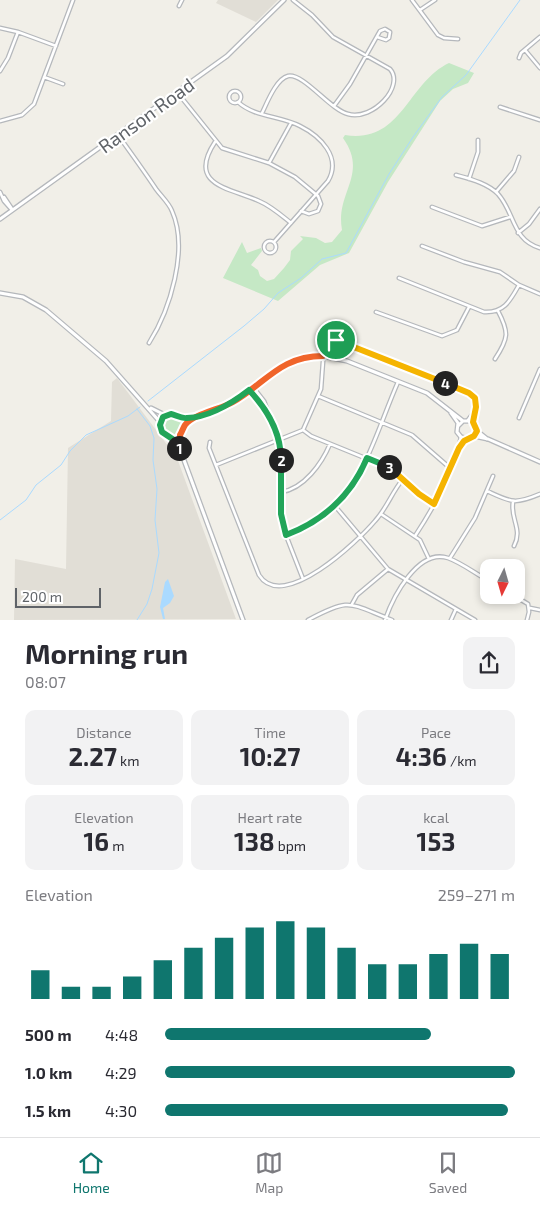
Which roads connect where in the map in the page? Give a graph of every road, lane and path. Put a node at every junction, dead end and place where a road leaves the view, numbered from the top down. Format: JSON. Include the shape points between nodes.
{"nodes":[{"id":1,"x":73,"y":0,"type":"edge"},
{"id":2,"x":182,"y":0,"type":"edge"},
{"id":3,"x":284,"y":0,"type":"edge"},
{"id":4,"x":293,"y":0,"type":"edge"},
{"id":5,"x":412,"y":0,"type":"edge"},
{"id":6,"x":435,"y":0,"type":"edge"},
{"id":7,"x":178,"y":6,"type":"dead end"},
{"id":8,"x":420,"y":10,"type":"junction"},
{"id":9,"x":0,"y":28,"type":"edge"},
{"id":10,"x":18,"y":32,"type":"junction"},
{"id":11,"x":377,"y":37,"type":"junction"},
{"id":12,"x":540,"y":37,"type":"edge"},
{"id":13,"x":458,"y":39,"type":"dead end"},
{"id":14,"x":56,"y":46,"type":"junction"},
{"id":15,"x":525,"y":50,"type":"junction"},
{"id":16,"x":366,"y":56,"type":"junction"},
{"id":17,"x":519,"y":58,"type":"dead end"},
{"id":18,"x":1,"y":66,"type":"edge"},
{"id":19,"x":540,"y":68,"type":"edge"},
{"id":20,"x":0,"y":71,"type":"edge"},
{"id":21,"x":44,"y":77,"type":"junction"},
{"id":22,"x":63,"y":84,"type":"dead end"},
{"id":23,"x":177,"y":92,"type":"junction"},
{"id":24,"x":238,"y":102,"type":"junction"},
{"id":25,"x":334,"y":106,"type":"junction"},
{"id":26,"x":500,"y":107,"type":"dead end"},
{"id":27,"x":262,"y":113,"type":"junction"},
{"id":28,"x":540,"y":120,"type":"edge"},
{"id":29,"x":0,"y":121,"type":"edge"},
{"id":30,"x":291,"y":122,"type":"junction"},
{"id":31,"x":118,"y":135,"type":"junction"},
{"id":32,"x":478,"y":140,"type":"dead end"},
{"id":33,"x":215,"y":142,"type":"junction"},
{"id":34,"x":519,"y":157,"type":"dead end"},
{"id":35,"x":269,"y":164,"type":"junction"},
{"id":36,"x":456,"y":175,"type":"dead end"},
{"id":37,"x":469,"y":179,"type":"junction"},
{"id":38,"x":0,"y":192,"type":"edge"},
{"id":39,"x":496,"y":192,"type":"junction"},
{"id":40,"x":316,"y":194,"type":"junction"},
{"id":41,"x":432,"y":207,"type":"dead end"},
{"id":42,"x":540,"y":209,"type":"edge"},
{"id":43,"x":12,"y":210,"type":"junction"},
{"id":44,"x":301,"y":211,"type":"junction"},
{"id":45,"x":510,"y":218,"type":"junction"},
{"id":46,"x":0,"y":219,"type":"edge"},
{"id":47,"x":291,"y":223,"type":"junction"},
{"id":48,"x":518,"y":233,"type":"junction"},
{"id":49,"x":274,"y":242,"type":"junction"},
{"id":50,"x":422,"y":246,"type":"dead end"},
{"id":51,"x":540,"y":248,"type":"edge"},
{"id":52,"x":399,"y":278,"type":"dead end"},
{"id":53,"x":519,"y":285,"type":"junction"},
{"id":54,"x":0,"y":293,"type":"edge"},
{"id":55,"x":540,"y":294,"type":"edge"},
{"id":56,"x":469,"y":307,"type":"junction"},
{"id":57,"x":498,"y":311,"type":"junction"},
{"id":58,"x":376,"y":312,"type":"dead end"},
{"id":59,"x":149,"y":343,"type":"dead end"},
{"id":60,"x":323,"y":356,"type":"junction"},
{"id":61,"x":495,"y":359,"type":"dead end"},
{"id":62,"x":540,"y":369,"type":"edge"},
{"id":63,"x":536,"y":377,"type":"junction"},
{"id":64,"x":540,"y":379,"type":"edge"},
{"id":65,"x":398,"y":382,"type":"junction"},
{"id":66,"x":253,"y":387,"type":"junction"},
{"id":67,"x":249,"y":390,"type":"junction"},
{"id":68,"x":318,"y":396,"type":"junction"},
{"id":69,"x":147,"y":406,"type":"junction"},
{"id":70,"x":476,"y":411,"type":"junction"},
{"id":71,"x":267,"y":412,"type":"junction"},
{"id":72,"x":451,"y":413,"type":"junction"},
{"id":73,"x":166,"y":415,"type":"junction"},
{"id":74,"x":180,"y":416,"type":"junction"},
{"id":75,"x":200,"y":416,"type":"junction"},
{"id":76,"x":520,"y":418,"type":"dead end"},
{"id":77,"x":466,"y":420,"type":"junction"},
{"id":78,"x":160,"y":422,"type":"junction"},
{"id":79,"x":381,"y":422,"type":"junction"},
{"id":80,"x":473,"y":422,"type":"junction"},
{"id":81,"x":184,"y":426,"type":"junction"},
{"id":82,"x":458,"y":426,"type":"junction"},
{"id":83,"x":303,"y":430,"type":"junction"},
{"id":84,"x":477,"y":431,"type":"junction"},
{"id":85,"x":180,"y":435,"type":"junction"},
{"id":86,"x":474,"y":436,"type":"junction"},
{"id":87,"x":461,"y":437,"type":"junction"},
{"id":88,"x":171,"y":438,"type":"junction"},
{"id":89,"x":488,"y":439,"type":"junction"},
{"id":90,"x":466,"y":440,"type":"junction"},
{"id":91,"x":279,"y":441,"type":"junction"},
{"id":92,"x":210,"y":442,"type":"dead end"},
{"id":93,"x":330,"y":444,"type":"junction"},
{"id":94,"x":459,"y":448,"type":"junction"},
{"id":95,"x":181,"y":452,"type":"junction"},
{"id":96,"x":367,"y":458,"type":"junction"},
{"id":97,"x":540,"y":462,"type":"edge"},
{"id":98,"x":216,"y":465,"type":"junction"},
{"id":99,"x":450,"y":468,"type":"junction"},
{"id":100,"x":493,"y":476,"type":"dead end"},
{"id":101,"x":403,"y":480,"type":"junction"},
{"id":102,"x":487,"y":491,"type":"junction"},
{"id":103,"x":281,"y":492,"type":"junction"},
{"id":104,"x":540,"y":494,"type":"edge"},
{"id":105,"x":513,"y":502,"type":"junction"},
{"id":106,"x":434,"y":504,"type":"junction"},
{"id":107,"x":335,"y":506,"type":"junction"},
{"id":108,"x":381,"y":514,"type":"junction"},
{"id":109,"x":286,"y":535,"type":"junction"},
{"id":110,"x":361,"y":536,"type":"junction"},
{"id":111,"x":415,"y":536,"type":"junction"},
{"id":112,"x":514,"y":546,"type":"dead end"},
{"id":113,"x":429,"y":559,"type":"junction"},
{"id":114,"x":450,"y":559,"type":"junction"},
{"id":115,"x":388,"y":569,"type":"junction"},
{"id":116,"x":480,"y":576,"type":"edge"},
{"id":117,"x":303,"y":579,"type":"junction"},
{"id":118,"x":407,"y":580,"type":"junction"},
{"id":119,"x":525,"y":601,"type":"edge"},
{"id":120,"x":352,"y":604,"type":"junction"},
{"id":121,"x":530,"y":608,"type":"junction"},
{"id":122,"x":456,"y":609,"type":"junction"},
{"id":123,"x":540,"y":610,"type":"edge"},
{"id":124,"x":317,"y":614,"type":"junction"},
{"id":125,"x":386,"y":618,"type":"edge"},
{"id":126,"x":244,"y":620,"type":"edge"},
{"id":127,"x":308,"y":620,"type":"edge"},
{"id":128,"x":320,"y":620,"type":"edge"},
{"id":129,"x":392,"y":620,"type":"edge"},
{"id":130,"x":450,"y":620,"type":"edge"},
{"id":131,"x":475,"y":620,"type":"edge"},
{"id":132,"x":527,"y":620,"type":"edge"}],
"edges":[{"from":1,"to":14,"type":"street"},
{"from":2,"to":7,"type":"street"},
{"from":3,"to":23,"type":"street","name":"Ranson Road","via":[[234,50]]},
{"from":4,"to":16,"type":"street","via":[[333,37]]},
{"from":5,"to":8,"type":"street"},
{"from":6,"to":8,"type":"street"},
{"from":8,"to":13,"type":"street","via":[[438,35]]},
{"from":9,"to":10,"type":"street"},
{"from":10,"to":14,"type":"street"},
{"from":10,"to":18,"type":"street"},
{"from":11,"to":11,"type":"street","via":[[386,40],[390,38],[390,32],[382,29]]},
{"from":11,"to":16,"type":"street"},
{"from":12,"to":15,"type":"street"},
{"from":14,"to":21,"type":"street"},
{"from":15,"to":17,"type":"street"},
{"from":15,"to":19,"type":"street"},
{"from":16,"to":25,"type":"street"},
{"from":16,"to":25,"type":"street","via":[[390,69],[394,75],[394,82],[383,102],[370,113],[359,116],[342,112]]},
{"from":18,"to":20,"type":"street"},
{"from":21,"to":22,"type":"street"},
{"from":21,"to":29,"type":"street","via":[[29,111],[14,119]]},
{"from":23,"to":31,"type":"street","name":"Ranson Road"},
{"from":23,"to":33,"type":"street"},
{"from":24,"to":24,"type":"street","via":[[230,101],[232,92],[240,94]]},
{"from":24,"to":27,"type":"street","via":[[247,109]]},
{"from":25,"to":27,"type":"street","via":[[299,78],[289,76],[280,81]]},
{"from":26,"to":28,"type":"street"},
{"from":27,"to":30,"type":"street"},
{"from":30,"to":35,"type":"street"},
{"from":30,"to":40,"type":"street","via":[[301,126],[329,149],[332,158],[330,178]]},
{"from":31,"to":43,"type":"street","name":"Ranson Road"},
{"from":31,"to":59,"type":"street","via":[[171,208],[176,224],[179,250],[176,270],[164,314]]},
{"from":32,"to":37,"type":"street","via":[[478,152]]},
{"from":33,"to":35,"type":"street","via":[[222,148]]},
{"from":33,"to":47,"type":"street","via":[[206,165],[213,182],[258,200]]},
{"from":34,"to":39,"type":"street","via":[[514,171]]},
{"from":35,"to":40,"type":"street","via":[[295,177]]},
{"from":36,"to":37,"type":"street"},
{"from":37,"to":39,"type":"street"},
{"from":38,"to":43,"type":"street"},
{"from":39,"to":45,"type":"street"},
{"from":40,"to":44,"type":"street"},
{"from":40,"to":44,"type":"street","via":[[321,202],[318,211],[311,214]]},
{"from":41,"to":45,"type":"street","via":[[482,226]]},
{"from":42,"to":48,"type":"street"},
{"from":43,"to":46,"type":"street","name":"Ranson Road"},
{"from":44,"to":47,"type":"street"},
{"from":45,"to":48,"type":"street"},
{"from":47,"to":49,"type":"street"},
{"from":48,"to":51,"type":"street","via":[[528,243]]},
{"from":49,"to":49,"type":"street","via":[[266,243],[264,248],[267,252],[274,251]]},
{"from":50,"to":53,"type":"street","via":[[500,272]]},
{"from":52,"to":56,"type":"street"},
{"from":53,"to":55,"type":"street"},
{"from":53,"to":57,"type":"street","via":[[510,302]]},
{"from":54,"to":69,"type":"street","via":[[23,296],[46,310],[103,357]]},
{"from":56,"to":57,"type":"street","via":[[484,312]]},
{"from":56,"to":58,"type":"street","via":[[457,330],[442,336]]},
{"from":57,"to":61,"type":"street","via":[[507,332]]},
{"from":60,"to":65,"type":"street","via":[[347,361]]},
{"from":60,"to":66,"type":"street","via":[[288,363]]},
{"from":60,"to":68,"type":"street","via":[[322,386]]},
{"from":60,"to":70,"type":"street","via":[[329,342],[342,342],[469,393],[476,400]]},
{"from":62,"to":63,"type":"street"},
{"from":63,"to":64,"type":"street"},
{"from":63,"to":76,"type":"street"},
{"from":65,"to":72,"type":"street","via":[[433,397]]},
{"from":65,"to":79,"type":"street"},
{"from":66,"to":67,"type":"street"},
{"from":66,"to":71,"type":"street","via":[[264,401]]},
{"from":67,"to":71,"type":"street"},
{"from":67,"to":75,"type":"street","via":[[229,404]]},
{"from":68,"to":79,"type":"street"},
{"from":68,"to":83,"type":"street"},
{"from":69,"to":73,"type":"street"},
{"from":69,"to":78,"type":"street"},
{"from":70,"to":77,"type":"street"},
{"from":70,"to":80,"type":"street"},
{"from":71,"to":91,"type":"street"},
{"from":72,"to":77,"type":"street"},
{"from":72,"to":82,"type":"street"},
{"from":73,"to":74,"type":"street"},
{"from":73,"to":78,"type":"street"},
{"from":74,"to":75,"type":"street"},
{"from":74,"to":81,"type":"street"},
{"from":75,"to":81,"type":"street"},
{"from":77,"to":80,"type":"street"},
{"from":77,"to":82,"type":"street"},
{"from":78,"to":88,"type":"street","via":[[162,432]]},
{"from":79,"to":96,"type":"street"},
{"from":79,"to":99,"type":"street","via":[[412,434]]},
{"from":80,"to":84,"type":"street"},
{"from":81,"to":85,"type":"street"},
{"from":82,"to":87,"type":"street","via":[[457,432]]},
{"from":83,"to":91,"type":"street"},
{"from":83,"to":93,"type":"street"},
{"from":84,"to":86,"type":"street"},
{"from":84,"to":89,"type":"street"},
{"from":85,"to":88,"type":"street"},
{"from":85,"to":95,"type":"street"},
{"from":86,"to":89,"type":"street"},
{"from":86,"to":90,"type":"street"},
{"from":87,"to":90,"type":"street"},
{"from":87,"to":94,"type":"street"},
{"from":88,"to":95,"type":"street"},
{"from":89,"to":97,"type":"street"},
{"from":90,"to":94,"type":"street"},
{"from":91,"to":98,"type":"street"},
{"from":91,"to":103,"type":"street"},
{"from":92,"to":98,"type":"street"},
{"from":93,"to":96,"type":"street"},
{"from":93,"to":103,"type":"street","via":[[310,475],[293,488]]},
{"from":94,"to":99,"type":"street"},
{"from":95,"to":126,"type":"street"},
{"from":96,"to":101,"type":"street","via":[[392,469]]},
{"from":96,"to":107,"type":"street"},
{"from":98,"to":117,"type":"street","via":[[261,579],[276,586]]},
{"from":99,"to":106,"type":"street"},
{"from":100,"to":102,"type":"street"},
{"from":101,"to":106,"type":"street"},
{"from":101,"to":108,"type":"street"},
{"from":102,"to":105,"type":"street"},
{"from":102,"to":114,"type":"street"},
{"from":103,"to":109,"type":"street"},
{"from":104,"to":105,"type":"street"},
{"from":105,"to":112,"type":"street","via":[[512,512],[519,533]]},
{"from":106,"to":111,"type":"street"},
{"from":107,"to":109,"type":"street","via":[[318,520]]},
{"from":107,"to":110,"type":"street"},
{"from":108,"to":110,"type":"street"},
{"from":108,"to":111,"type":"street"},
{"from":109,"to":117,"type":"street"},
{"from":110,"to":115,"type":"street"},
{"from":110,"to":117,"type":"street","via":[[326,567]]},
{"from":111,"to":113,"type":"street","via":[[422,542]]},
{"from":113,"to":114,"type":"street"},
{"from":113,"to":118,"type":"street"},
{"from":114,"to":116,"type":"street"},
{"from":115,"to":118,"type":"street"},
{"from":115,"to":120,"type":"street"},
{"from":118,"to":122,"type":"street"},
{"from":118,"to":125,"type":"street","via":[[395,595]]},
{"from":119,"to":121,"type":"street"},
{"from":120,"to":124,"type":"street","via":[[338,605]]},
{"from":120,"to":125,"type":"street"},
{"from":121,"to":123,"type":"street"},
{"from":121,"to":132,"type":"street"},
{"from":122,"to":130,"type":"street"},
{"from":122,"to":131,"type":"street"},
{"from":124,"to":127,"type":"street"},
{"from":124,"to":128,"type":"street"},
{"from":125,"to":129,"type":"street"}]}
